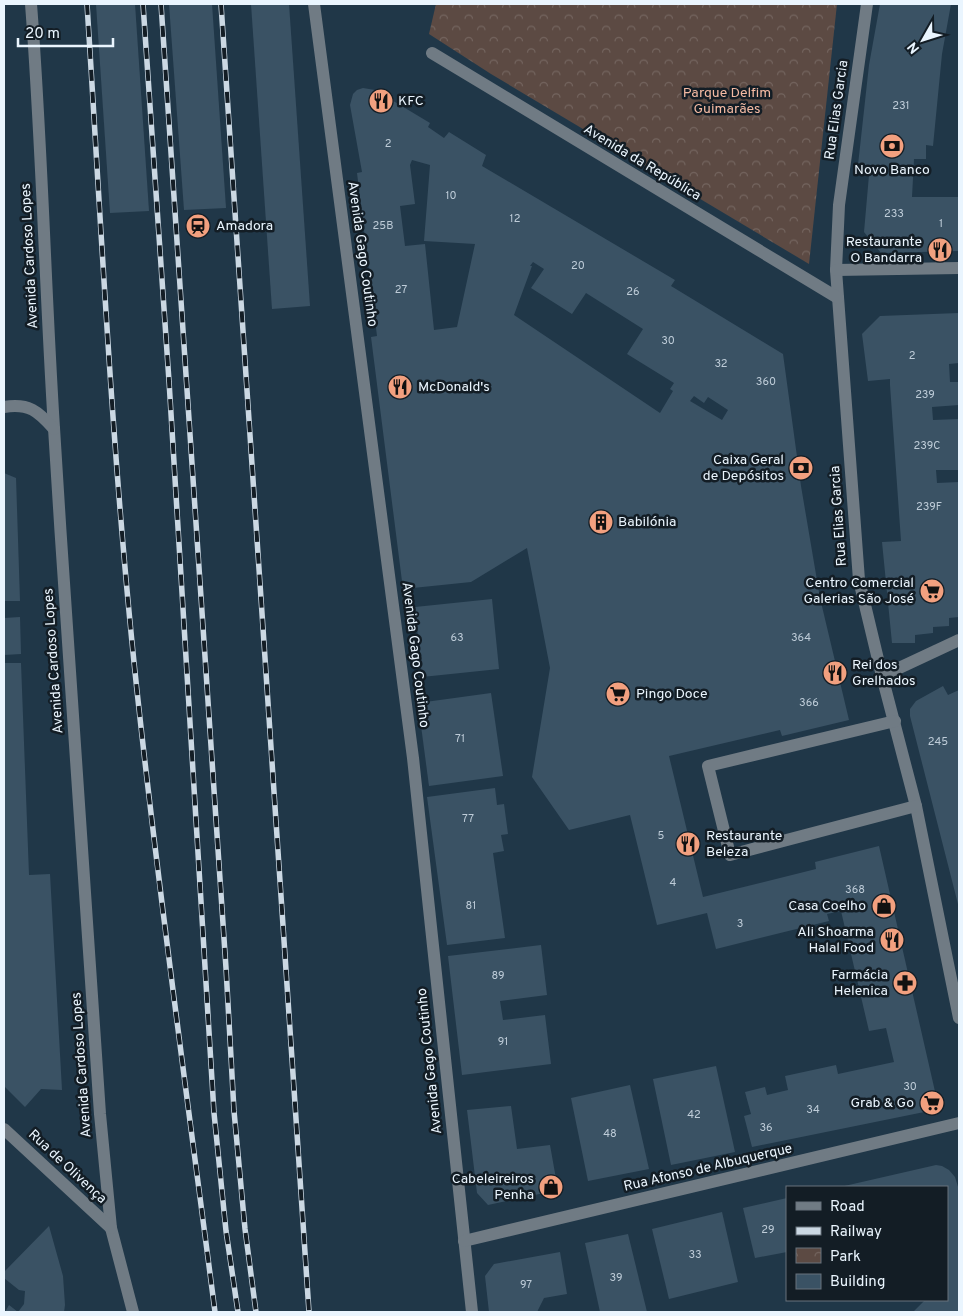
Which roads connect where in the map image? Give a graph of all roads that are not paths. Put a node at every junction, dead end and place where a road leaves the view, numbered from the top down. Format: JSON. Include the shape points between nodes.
{"nodes":[{"id":1,"x":31,"y":4,"type":"edge"},
{"id":2,"x":314,"y":4,"type":"edge"},
{"id":3,"x":867,"y":4,"type":"edge"},
{"id":4,"x":432,"y":53,"type":"dead end"},
{"id":5,"x":959,"y":268,"type":"edge"},
{"id":6,"x":836,"y":270,"type":"junction"},
{"id":7,"x":838,"y":298,"type":"junction"},
{"id":8,"x":4,"y":407,"type":"edge"},
{"id":9,"x":54,"y":429,"type":"junction"},
{"id":10,"x":959,"y":640,"type":"edge"},
{"id":11,"x":882,"y":676,"type":"junction"},
{"id":12,"x":895,"y":720,"type":"junction"},
{"id":13,"x":916,"y":806,"type":"junction"},
{"id":14,"x":959,"y":1018,"type":"edge"},
{"id":15,"x":959,"y":1123,"type":"edge"},
{"id":16,"x":4,"y":1129,"type":"edge"},
{"id":17,"x":111,"y":1228,"type":"junction"},
{"id":18,"x":464,"y":1241,"type":"junction"},
{"id":19,"x":133,"y":1312,"type":"edge"},
{"id":20,"x":472,"y":1312,"type":"edge"}],
"edges":[{"from":1,"to":9,"type":"street","name":"Avenida Cardoso Lopes"},
{"from":2,"to":18,"type":"street","name":"Avenida Gago Coutinho","via":[[413,758]]},
{"from":3,"to":6,"type":"street","name":"Rua Elias Garcia","via":[[839,205]]},
{"from":4,"to":7,"type":"street","name":"Avenida da República"},
{"from":5,"to":6,"type":"street"},
{"from":6,"to":7,"type":"street","name":"Rua Elias Garcia"},
{"from":7,"to":11,"type":"street","name":"Rua Elias Garcia","via":[[859,580]]},
{"from":8,"to":9,"type":"street","via":[[29,407]]},
{"from":9,"to":17,"type":"street","name":"Avenida Cardoso Lopes","via":[[100,1114]]},
{"from":10,"to":11,"type":"street"},
{"from":11,"to":12,"type":"street","name":"Rua Elias Garcia"},
{"from":12,"to":13,"type":"street","name":"Rua Elias Garcia"},
{"from":12,"to":13,"type":"street","via":[[708,766],[730,855]]},
{"from":13,"to":14,"type":"street","name":"Rua Elias Garcia"},
{"from":15,"to":18,"type":"street","name":"Rua Afonso de Albuquerque"},
{"from":16,"to":17,"type":"street","name":"Rua de Olivença"},
{"from":17,"to":19,"type":"street","name":"Avenida Cardoso Lopes"},
{"from":18,"to":20,"type":"street","name":"Avenida Gago Coutinho"}]}
